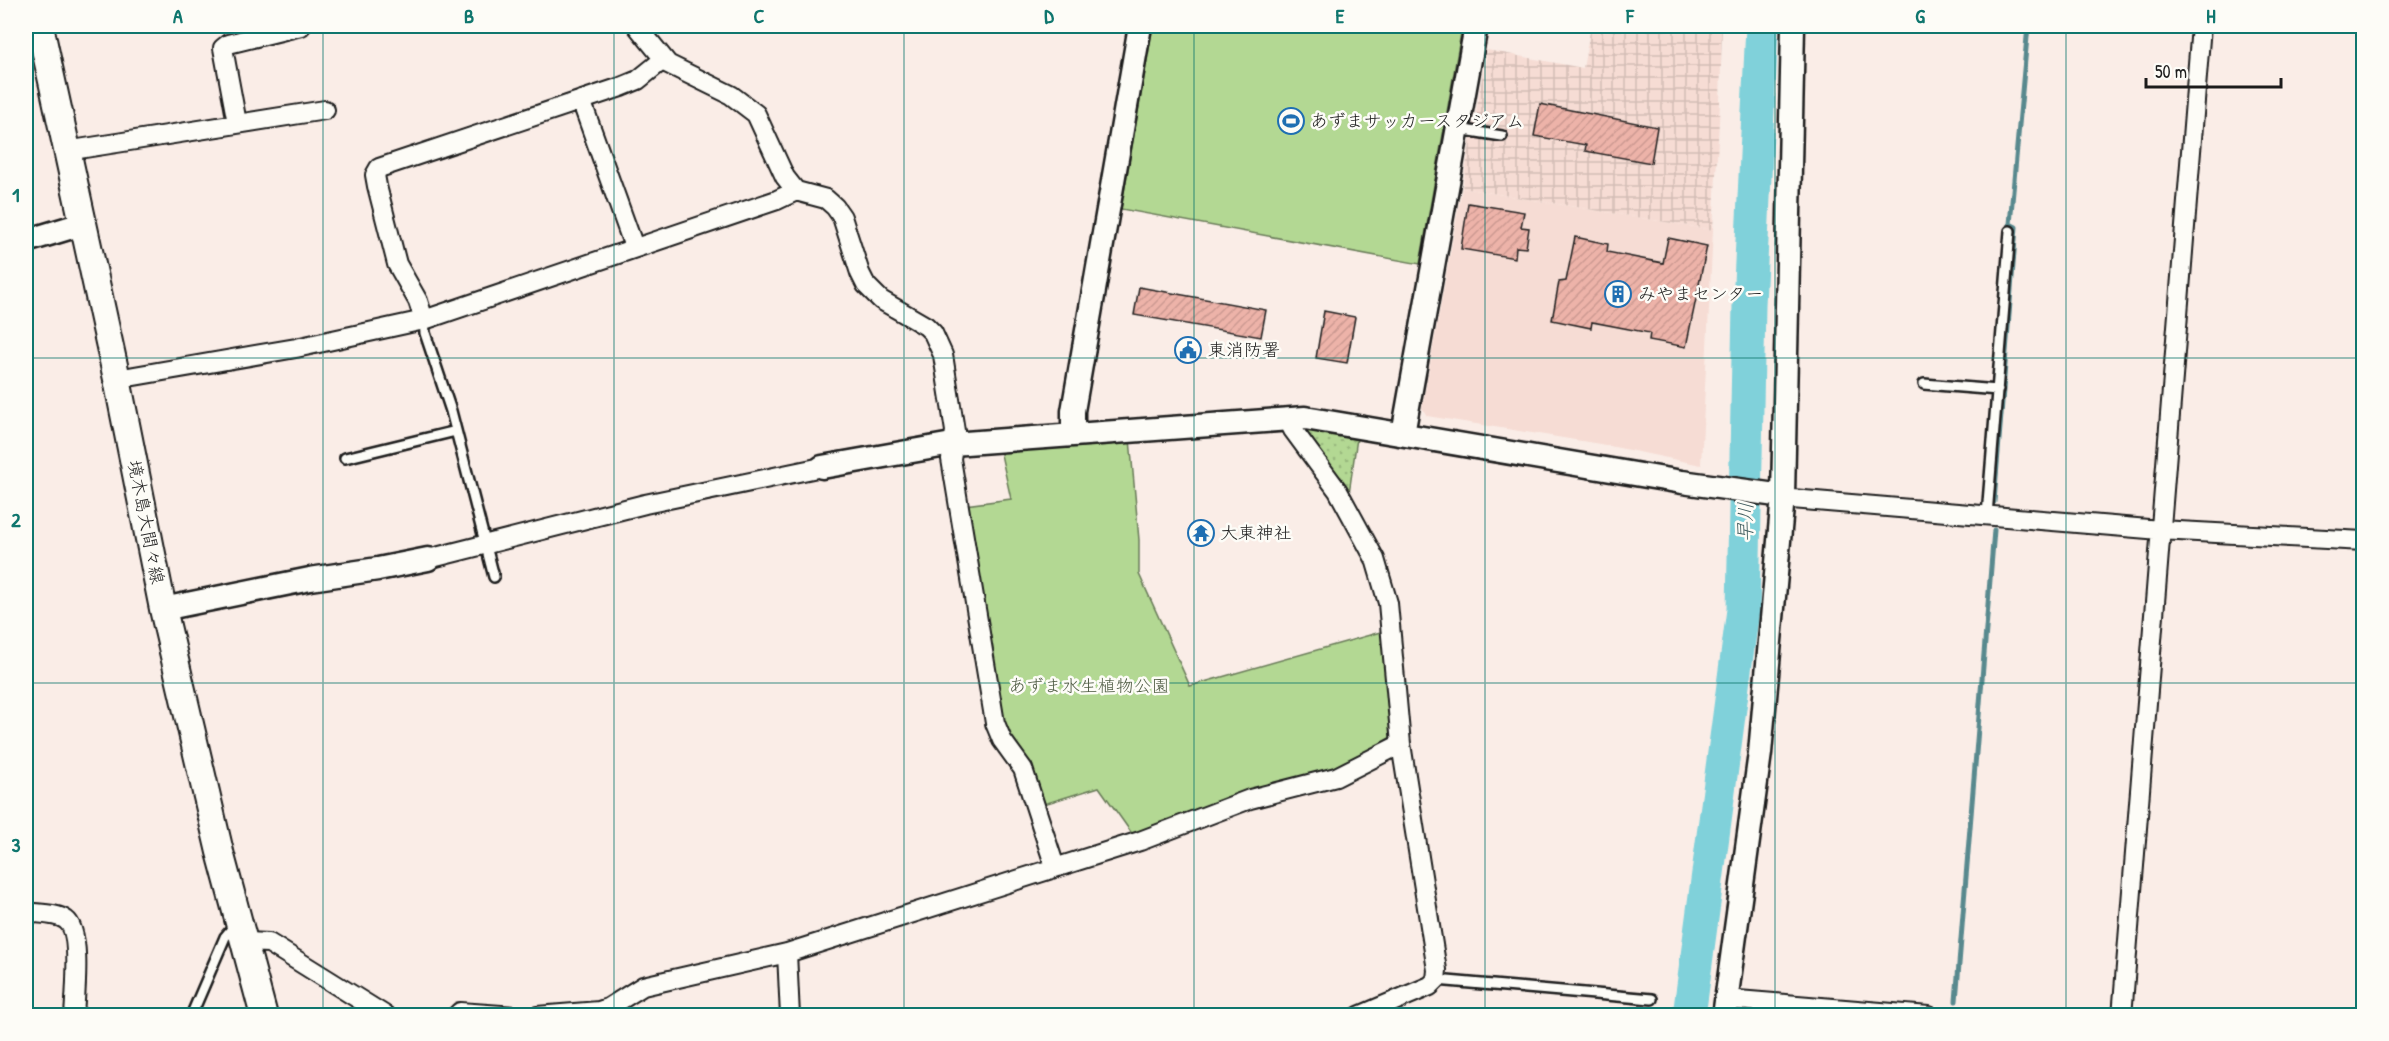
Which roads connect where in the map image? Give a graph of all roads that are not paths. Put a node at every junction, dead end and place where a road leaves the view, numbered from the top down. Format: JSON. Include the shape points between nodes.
{"nodes":[{"id":1,"x":40,"y":26,"type":"edge"},
{"id":2,"x":301,"y":26,"type":"edge"},
{"id":3,"x":637,"y":26,"type":"edge"},
{"id":4,"x":1140,"y":26,"type":"edge"},
{"id":5,"x":1476,"y":26,"type":"edge"},
{"id":6,"x":1793,"y":26,"type":"edge"},
{"id":7,"x":2201,"y":26,"type":"edge"},
{"id":8,"x":664,"y":59,"type":"junction"},
{"id":9,"x":582,"y":100,"type":"junction"},
{"id":10,"x":325,"y":110,"type":"dead end"},
{"id":11,"x":237,"y":123,"type":"junction"},
{"id":12,"x":1458,"y":129,"type":"junction"},
{"id":13,"x":1502,"y":136,"type":"dead end"},
{"id":14,"x":66,"y":151,"type":"junction"},
{"id":15,"x":796,"y":191,"type":"junction"},
{"id":16,"x":82,"y":224,"type":"junction"},
{"id":17,"x":2010,"y":231,"type":"dead end"},
{"id":18,"x":26,"y":241,"type":"edge"},
{"id":19,"x":634,"y":247,"type":"junction"},
{"id":20,"x":424,"y":320,"type":"junction"},
{"id":21,"x":117,"y":379,"type":"junction"},
{"id":22,"x":1924,"y":384,"type":"dead end"},
{"id":23,"x":1998,"y":390,"type":"junction"},
{"id":24,"x":1288,"y":420,"type":"junction"},
{"id":25,"x":456,"y":431,"type":"junction"},
{"id":26,"x":1403,"y":434,"type":"junction"},
{"id":27,"x":1073,"y":435,"type":"junction"},
{"id":28,"x":952,"y":444,"type":"junction"},
{"id":29,"x":345,"y":458,"type":"dead end"},
{"id":30,"x":822,"y":467,"type":"joint"},
{"id":31,"x":1777,"y":495,"type":"junction"},
{"id":32,"x":1987,"y":515,"type":"junction"},
{"id":33,"x":2160,"y":530,"type":"junction"},
{"id":34,"x":2364,"y":541,"type":"edge"},
{"id":35,"x":484,"y":545,"type":"junction"},
{"id":36,"x":428,"y":559,"type":"joint"},
{"id":37,"x":494,"y":577,"type":"dead end"},
{"id":38,"x":163,"y":609,"type":"junction"},
{"id":39,"x":1401,"y":744,"type":"junction"},
{"id":40,"x":1055,"y":867,"type":"junction"},
{"id":41,"x":26,"y":912,"type":"edge"},
{"id":42,"x":241,"y":932,"type":"junction"},
{"id":43,"x":787,"y":953,"type":"junction"},
{"id":44,"x":1436,"y":980,"type":"junction"},
{"id":45,"x":1652,"y":999,"type":"dead end"},
{"id":46,"x":1725,"y":1007,"type":"edge"},
{"id":47,"x":75,"y":1016,"type":"edge"},
{"id":48,"x":191,"y":1016,"type":"edge"},
{"id":49,"x":264,"y":1016,"type":"edge"},
{"id":50,"x":386,"y":1016,"type":"edge"},
{"id":51,"x":456,"y":1016,"type":"edge"},
{"id":52,"x":515,"y":1016,"type":"edge"},
{"id":53,"x":537,"y":1016,"type":"edge"},
{"id":54,"x":790,"y":1016,"type":"edge"},
{"id":55,"x":1359,"y":1016,"type":"edge"},
{"id":56,"x":1929,"y":1016,"type":"edge"},
{"id":57,"x":2122,"y":1016,"type":"edge"}],
"edges":[{"from":1,"to":14,"type":"main road","name":"境木島大間々線"},
{"from":2,"to":11,"type":"street","via":[[223,48]]},
{"from":3,"to":8,"type":"street"},
{"from":4,"to":27,"type":"street","via":[[1072,417]]},
{"from":5,"to":12,"type":"street"},
{"from":6,"to":31,"type":"street"},
{"from":7,"to":33,"type":"street"},
{"from":8,"to":9,"type":"street","via":[[638,80]]},
{"from":8,"to":15,"type":"street","via":[[731,95],[756,114],[785,177]]},
{"from":9,"to":19,"type":"street"},
{"from":9,"to":20,"type":"street","via":[[379,168],[375,175],[377,186],[397,264]]},
{"from":10,"to":11,"type":"street"},
{"from":11,"to":14,"type":"street"},
{"from":12,"to":13,"type":"lane"},
{"from":12,"to":26,"type":"street"},
{"from":14,"to":16,"type":"main road","name":"境木島大間々線"},
{"from":15,"to":19,"type":"street"},
{"from":15,"to":28,"type":"street","via":[[826,199],[835,207],[866,285],[881,300],[933,333],[943,355],[955,431]]},
{"from":16,"to":18,"type":"street"},
{"from":16,"to":21,"type":"main road","name":"境木島大間々線"},
{"from":17,"to":23,"type":"lane"},
{"from":19,"to":20,"type":"street"},
{"from":20,"to":21,"type":"street","via":[[296,348]]},
{"from":20,"to":25,"type":"lane"},
{"from":21,"to":38,"type":"main road","name":"境木島大間々線"},
{"from":22,"to":23,"type":"lane"},
{"from":23,"to":32,"type":"lane"},
{"from":24,"to":26,"type":"street","via":[[1316,419]]},
{"from":24,"to":27,"type":"street"},
{"from":24,"to":39,"type":"street","via":[[1338,491],[1375,559],[1388,603]]},
{"from":25,"to":29,"type":"lane"},
{"from":25,"to":35,"type":"lane"},
{"from":26,"to":31,"type":"street"},
{"from":27,"to":28,"type":"street"},
{"from":28,"to":30,"type":"street"},
{"from":28,"to":40,"type":"street","via":[[951,459],[995,723],[1023,769]]},
{"from":30,"to":35,"type":"street","via":[[645,504]]},
{"from":31,"to":32,"type":"street"},
{"from":31,"to":46,"type":"street","via":[[1760,753]]},
{"from":32,"to":33,"type":"street"},
{"from":33,"to":34,"type":"street"},
{"from":33,"to":57,"type":"street"},
{"from":35,"to":36,"type":"street"},
{"from":35,"to":37,"type":"lane"},
{"from":36,"to":38,"type":"street"},
{"from":38,"to":42,"type":"main road","name":"境木島大間々線"},
{"from":39,"to":40,"type":"street","via":[[1336,777],[1250,799],[1140,841]]},
{"from":39,"to":44,"type":"street"},
{"from":40,"to":43,"type":"street"},
{"from":41,"to":47,"type":"street","via":[[65,918],[70,923],[76,946]]},
{"from":42,"to":48,"type":"lane","via":[[225,937]]},
{"from":42,"to":49,"type":"main road","name":"境木島大間々線"},
{"from":42,"to":50,"type":"street","via":[[269,943]]},
{"from":43,"to":53,"type":"street","via":[[643,986],[599,1011]]},
{"from":43,"to":54,"type":"street"},
{"from":44,"to":45,"type":"lane"},
{"from":44,"to":55,"type":"street"},
{"from":46,"to":56,"type":"street"},
{"from":51,"to":52,"type":"street","via":[[460,1012]]}]}
